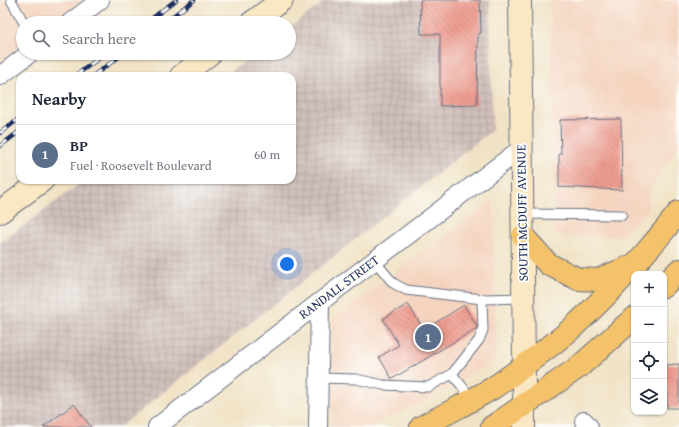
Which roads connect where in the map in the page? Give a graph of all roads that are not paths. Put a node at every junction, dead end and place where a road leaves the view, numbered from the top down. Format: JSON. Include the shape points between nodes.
{"nodes":[{"id":1,"x":11,"y":0,"type":"edge"},
{"id":2,"x":100,"y":0,"type":"edge"},
{"id":3,"x":282,"y":0,"type":"edge"},
{"id":4,"x":520,"y":0,"type":"edge"},
{"id":5,"x":20,"y":16,"type":"edge"},
{"id":6,"x":79,"y":16,"type":"edge"},
{"id":7,"x":260,"y":16,"type":"edge"},
{"id":8,"x":21,"y":60,"type":"edge"},
{"id":9,"x":202,"y":60,"type":"edge"},
{"id":10,"x":186,"y":72,"type":"edge"},
{"id":11,"x":0,"y":76,"type":"edge"},
{"id":12,"x":522,"y":148,"type":"junction"},
{"id":13,"x":38,"y":184,"type":"edge"},
{"id":14,"x":0,"y":212,"type":"edge"},
{"id":15,"x":679,"y":212,"type":"edge"},
{"id":16,"x":522,"y":214,"type":"junction"},
{"id":17,"x":622,"y":215,"type":"dead end"},
{"id":18,"x":523,"y":236,"type":"junction"},
{"id":19,"x":374,"y":260,"type":"junction"},
{"id":20,"x":637,"y":263,"type":"junction"},
{"id":21,"x":679,"y":270,"type":"edge"},
{"id":22,"x":667,"y":283,"type":"edge"},
{"id":23,"x":523,"y":298,"type":"junction"},
{"id":24,"x":482,"y":299,"type":"junction"},
{"id":25,"x":320,"y":302,"type":"junction"},
{"id":26,"x":631,"y":321,"type":"edge"},
{"id":27,"x":524,"y":366,"type":"junction"},
{"id":28,"x":452,"y":374,"type":"junction"},
{"id":29,"x":318,"y":378,"type":"junction"},
{"id":30,"x":472,"y":400,"type":"junction"},
{"id":31,"x":524,"y":405,"type":"junction"},
{"id":32,"x":157,"y":427,"type":"edge"},
{"id":33,"x":318,"y":427,"type":"edge"},
{"id":34,"x":421,"y":427,"type":"edge"},
{"id":35,"x":492,"y":427,"type":"edge"},
{"id":36,"x":524,"y":427,"type":"edge"}],
"edges":[{"from":1,"to":5,"type":"lane"},
{"from":2,"to":6,"type":"street"},
{"from":3,"to":7,"type":"main road"},
{"from":4,"to":12,"type":"main road","name":"SOUTH MCDUFF AVENUE"},
{"from":8,"to":11,"type":"street"},
{"from":9,"to":10,"type":"main road"},
{"from":12,"to":16,"type":"main road","name":"SOUTH MCDUFF AVENUE"},
{"from":12,"to":19,"type":"street","name":"RANDALL STREET"},
{"from":13,"to":14,"type":"main road"},
{"from":15,"to":20,"type":"highway"},
{"from":16,"to":17,"type":"lane"},
{"from":16,"to":18,"type":"main road","name":"SOUTH MCDUFF AVENUE"},
{"from":18,"to":20,"type":"highway","via":[[548,264],[578,279],[598,280]]},
{"from":18,"to":23,"type":"main road","name":"SOUTH MCDUFF AVENUE"},
{"from":19,"to":24,"type":"lane","via":[[393,283],[406,290]]},
{"from":19,"to":25,"type":"street","name":"RANDALL STREET"},
{"from":20,"to":27,"type":"highway","via":[[569,330]]},
{"from":21,"to":22,"type":"highway"},
{"from":23,"to":24,"type":"lane"},
{"from":23,"to":27,"type":"main road","name":"SOUTH MCDUFF AVENUE"},
{"from":24,"to":28,"type":"lane","via":[[483,330],[479,340]]},
{"from":25,"to":29,"type":"street"},
{"from":25,"to":32,"type":"street","name":"RANDALL STREET"},
{"from":26,"to":31,"type":"highway","via":[[579,367]]},
{"from":27,"to":30,"type":"highway"},
{"from":27,"to":31,"type":"main road","name":"SOUTH MCDUFF AVENUE"},
{"from":28,"to":29,"type":"lane","via":[[428,387],[383,385],[356,379]]},
{"from":28,"to":30,"type":"lane"},
{"from":29,"to":33,"type":"street"},
{"from":30,"to":34,"type":"highway"},
{"from":31,"to":35,"type":"highway"},
{"from":31,"to":36,"type":"main road","name":"SOUTH MCDUFF AVENUE"}]}
